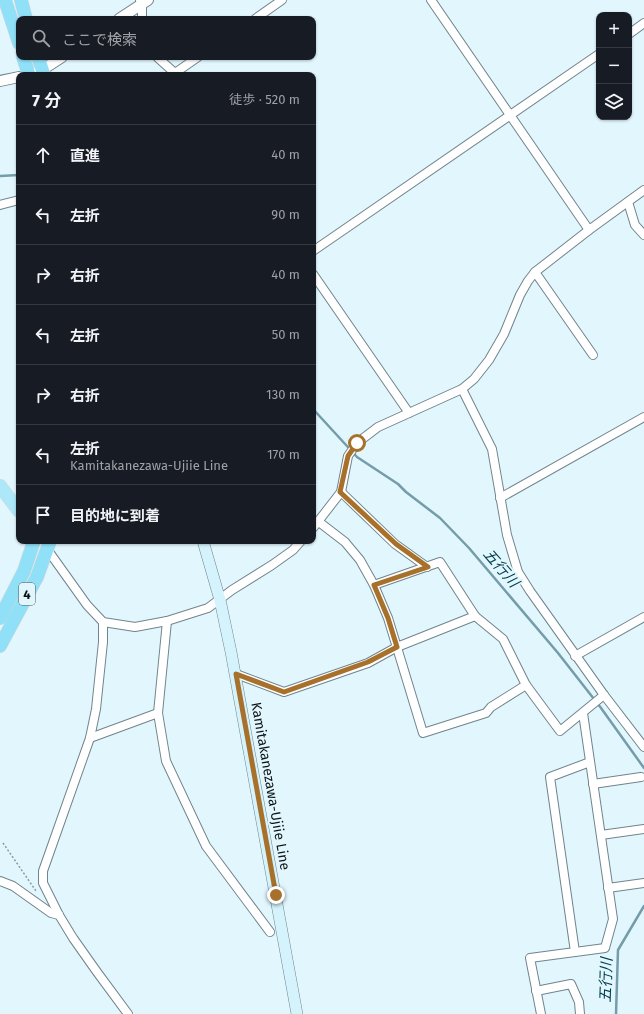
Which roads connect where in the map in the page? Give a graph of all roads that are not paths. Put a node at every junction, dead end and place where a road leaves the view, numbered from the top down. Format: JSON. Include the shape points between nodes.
{"nodes":[{"id":1,"x":5,"y":0,"type":"edge"},
{"id":2,"x":21,"y":0,"type":"edge"},
{"id":3,"x":282,"y":0,"type":"edge"},
{"id":4,"x":431,"y":0,"type":"edge"},
{"id":5,"x":143,"y":1,"type":"edge"},
{"id":6,"x":25,"y":16,"type":"edge"},
{"id":7,"x":124,"y":16,"type":"edge"},
{"id":8,"x":142,"y":16,"type":"edge"},
{"id":9,"x":259,"y":16,"type":"edge"},
{"id":10,"x":644,"y":23,"type":"edge"},
{"id":11,"x":632,"y":32,"type":"edge"},
{"id":12,"x":16,"y":35,"type":"edge"},
{"id":13,"x":596,"y":56,"type":"edge"},
{"id":14,"x":24,"y":60,"type":"edge"},
{"id":15,"x":39,"y":60,"type":"edge"},
{"id":16,"x":58,"y":60,"type":"edge"},
{"id":17,"x":160,"y":60,"type":"edge"},
{"id":18,"x":194,"y":60,"type":"edge"},
{"id":19,"x":27,"y":72,"type":"edge"},
{"id":20,"x":43,"y":72,"type":"edge"},
{"id":21,"x":44,"y":72,"type":"edge"},
{"id":22,"x":174,"y":72,"type":"edge"},
{"id":23,"x":179,"y":72,"type":"edge"},
{"id":24,"x":16,"y":78,"type":"edge"},
{"id":25,"x":0,"y":81,"type":"edge"},
{"id":26,"x":510,"y":115,"type":"junction"},
{"id":27,"x":644,"y":190,"type":"edge"},
{"id":28,"x":16,"y":201,"type":"edge"},
{"id":29,"x":628,"y":202,"type":"junction"},
{"id":30,"x":0,"y":205,"type":"edge"},
{"id":31,"x":589,"y":230,"type":"junction"},
{"id":32,"x":644,"y":235,"type":"edge"},
{"id":33,"x":316,"y":250,"type":"edge"},
{"id":34,"x":535,"y":272,"type":"junction"},
{"id":35,"x":316,"y":278,"type":"edge"},
{"id":36,"x":592,"y":355,"type":"dead end"},
{"id":37,"x":462,"y":389,"type":"junction"},
{"id":38,"x":409,"y":413,"type":"junction"},
{"id":39,"x":644,"y":417,"type":"edge"},
{"id":40,"x":0,"y":486,"type":"edge"},
{"id":41,"x":340,"y":492,"type":"junction"},
{"id":42,"x":500,"y":498,"type":"junction"},
{"id":43,"x":16,"y":507,"type":"edge"},
{"id":44,"x":316,"y":525,"type":"edge"},
{"id":45,"x":33,"y":544,"type":"edge"},
{"id":46,"x":46,"y":544,"type":"edge"},
{"id":47,"x":204,"y":544,"type":"edge"},
{"id":48,"x":298,"y":544,"type":"edge"},
{"id":49,"x":428,"y":567,"type":"junction"},
{"id":50,"x":374,"y":585,"type":"junction"},
{"id":51,"x":220,"y":600,"type":"junction"},
{"id":52,"x":475,"y":616,"type":"junction"},
{"id":53,"x":644,"y":617,"type":"edge"},
{"id":54,"x":0,"y":618,"type":"edge"},
{"id":55,"x":167,"y":621,"type":"junction"},
{"id":56,"x":103,"y":622,"type":"junction"},
{"id":57,"x":0,"y":646,"type":"edge"},
{"id":58,"x":397,"y":647,"type":"junction"},
{"id":59,"x":575,"y":656,"type":"junction"},
{"id":60,"x":236,"y":674,"type":"junction"},
{"id":61,"x":526,"y":685,"type":"junction"},
{"id":62,"x":604,"y":695,"type":"junction"},
{"id":63,"x":158,"y":713,"type":"junction"},
{"id":64,"x":583,"y":713,"type":"junction"},
{"id":65,"x":90,"y":738,"type":"junction"},
{"id":66,"x":644,"y":747,"type":"edge"},
{"id":67,"x":590,"y":762,"type":"junction"},
{"id":68,"x":641,"y":777,"type":"dead end"},
{"id":69,"x":594,"y":784,"type":"junction"},
{"id":70,"x":644,"y":829,"type":"edge"},
{"id":71,"x":601,"y":835,"type":"junction"},
{"id":72,"x":0,"y":881,"type":"edge"},
{"id":73,"x":644,"y":883,"type":"edge"},
{"id":74,"x":608,"y":888,"type":"junction"},
{"id":75,"x":59,"y":915,"type":"junction"},
{"id":76,"x":270,"y":932,"type":"dead end"},
{"id":77,"x":575,"y":952,"type":"junction"},
{"id":78,"x":536,"y":991,"type":"junction"},
{"id":79,"x":128,"y":1014,"type":"edge"},
{"id":80,"x":297,"y":1014,"type":"edge"},
{"id":81,"x":541,"y":1014,"type":"edge"},
{"id":82,"x":580,"y":1014,"type":"edge"}],
"edges":[{"from":1,"to":12,"type":"highway"},
{"from":2,"to":6,"type":"highway"},
{"from":3,"to":9,"type":"street"},
{"from":4,"to":26,"type":"street"},
{"from":5,"to":7,"type":"street"},
{"from":5,"to":8,"type":"street"},
{"from":10,"to":11,"type":"street"},
{"from":13,"to":26,"type":"street"},
{"from":14,"to":19,"type":"highway"},
{"from":15,"to":20,"type":"highway"},
{"from":16,"to":21,"type":"street"},
{"from":17,"to":22,"type":"street"},
{"from":18,"to":23,"type":"street"},
{"from":24,"to":25,"type":"street"},
{"from":26,"to":31,"type":"street"},
{"from":26,"to":33,"type":"street"},
{"from":27,"to":29,"type":"street"},
{"from":28,"to":30,"type":"street"},
{"from":29,"to":31,"type":"street"},
{"from":29,"to":32,"type":"street","via":[[635,225]]},
{"from":31,"to":34,"type":"street"},
{"from":34,"to":36,"type":"street"},
{"from":34,"to":37,"type":"street","via":[[528,281],[489,360]]},
{"from":35,"to":38,"type":"street"},
{"from":37,"to":38,"type":"street"},
{"from":37,"to":42,"type":"street","via":[[492,449]]},
{"from":38,"to":41,"type":"street","via":[[378,427],[357,443],[348,456]]},
{"from":39,"to":42,"type":"street"},
{"from":40,"to":43,"type":"main road"},
{"from":41,"to":44,"type":"street"},
{"from":41,"to":49,"type":"street","via":[[396,544]]},
{"from":42,"to":59,"type":"street","via":[[518,572]]},
{"from":44,"to":50,"type":"street","via":[[345,542],[360,560]]},
{"from":45,"to":54,"type":"highway","number":"4","via":[[24,571]]},
{"from":46,"to":56,"type":"street","via":[[87,605]]},
{"from":46,"to":57,"type":"highway","number":"4","via":[[37,577]]},
{"from":47,"to":51,"type":"main road","name":"Kamitakanezawa-Ujiie Line"},
{"from":48,"to":51,"type":"street"},
{"from":49,"to":50,"type":"street"},
{"from":49,"to":52,"type":"street","via":[[440,562]]},
{"from":50,"to":58,"type":"street"},
{"from":51,"to":55,"type":"street","via":[[208,608]]},
{"from":51,"to":60,"type":"main road","name":"Kamitakanezawa-Ujiie Line"},
{"from":52,"to":58,"type":"street"},
{"from":52,"to":61,"type":"street","via":[[503,639]]},
{"from":53,"to":59,"type":"street"},
{"from":55,"to":56,"type":"street","via":[[135,627]]},
{"from":55,"to":63,"type":"street"},
{"from":56,"to":65,"type":"street","via":[[96,709]]},
{"from":58,"to":60,"type":"street","via":[[368,662],[284,692]]},
{"from":58,"to":61,"type":"street","via":[[423,733],[486,713],[491,707]]},
{"from":59,"to":62,"type":"street"},
{"from":60,"to":80,"type":"main road","name":"Kamitakanezawa-Ujiie Line"},
{"from":61,"to":64,"type":"street","via":[[560,731]]},
{"from":62,"to":64,"type":"street"},
{"from":62,"to":66,"type":"street"},
{"from":63,"to":65,"type":"street"},
{"from":63,"to":76,"type":"street","via":[[166,762],[206,846]]},
{"from":64,"to":67,"type":"street"},
{"from":65,"to":75,"type":"street","via":[[43,871],[43,883]]},
{"from":67,"to":69,"type":"street"},
{"from":67,"to":77,"type":"street","via":[[550,777]]},
{"from":68,"to":69,"type":"street"},
{"from":69,"to":71,"type":"street"},
{"from":70,"to":71,"type":"street"},
{"from":71,"to":74,"type":"street"},
{"from":72,"to":75,"type":"street","via":[[13,886],[51,913]]},
{"from":73,"to":74,"type":"street"},
{"from":74,"to":77,"type":"street","via":[[612,919],[605,948]]},
{"from":75,"to":79,"type":"street"},
{"from":77,"to":78,"type":"street","via":[[530,958]]},
{"from":78,"to":81,"type":"street"},
{"from":78,"to":82,"type":"street","via":[[571,984],[579,1002]]}]}
